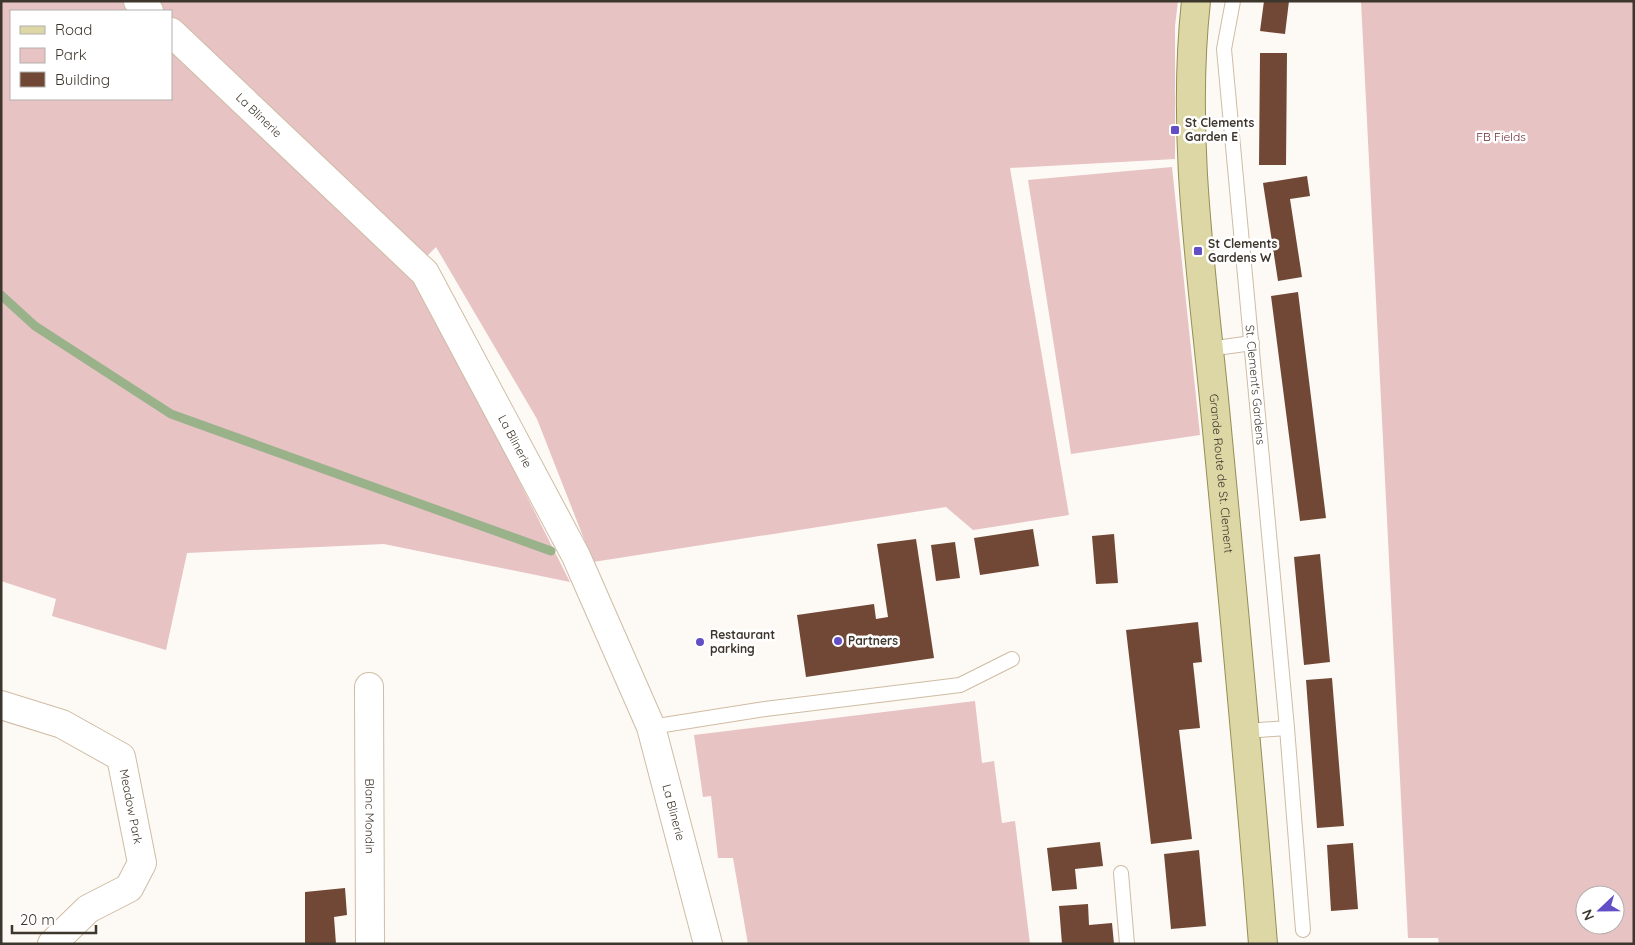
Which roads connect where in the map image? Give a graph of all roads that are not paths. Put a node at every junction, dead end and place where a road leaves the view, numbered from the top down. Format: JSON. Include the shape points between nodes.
{"nodes":[{"id":1,"x":138,"y":1,"type":"edge"},
{"id":2,"x":1196,"y":1,"type":"edge"},
{"id":3,"x":1233,"y":1,"type":"edge"},
{"id":4,"x":148,"y":10,"type":"edge"},
{"id":5,"x":172,"y":33,"type":"edge"},
{"id":6,"x":1252,"y":343,"type":"junction"},
{"id":7,"x":1209,"y":350,"type":"junction"},
{"id":8,"x":1012,"y":659,"type":"dead end"},
{"id":9,"x":369,"y":687,"type":"dead end"},
{"id":10,"x":1,"y":705,"type":"edge"},
{"id":11,"x":652,"y":728,"type":"junction"},
{"id":12,"x":1287,"y":728,"type":"junction"},
{"id":13,"x":1246,"y":731,"type":"junction"},
{"id":14,"x":1121,"y":873,"type":"dead end"},
{"id":15,"x":1303,"y":930,"type":"dead end"},
{"id":16,"x":52,"y":944,"type":"edge"},
{"id":17,"x":370,"y":944,"type":"edge"},
{"id":18,"x":708,"y":944,"type":"edge"},
{"id":19,"x":1127,"y":944,"type":"edge"},
{"id":20,"x":1263,"y":944,"type":"edge"}],
"edges":[{"from":1,"to":4,"type":"street"},
{"from":2,"to":7,"type":"main road","name":"Grande Route de St. Clement","via":[[1190,102],[1198,251]]},
{"from":3,"to":6,"type":"lane","name":"St. Clement's Gardens","via":[[1224,49]]},
{"from":5,"to":11,"type":"street","name":"La Blinerie","via":[[425,273],[576,556]]},
{"from":6,"to":7,"type":"lane"},
{"from":6,"to":12,"type":"lane","name":"St. Clement's Gardens"},
{"from":7,"to":13,"type":"main road","name":"Grande Route de St. Clement"},
{"from":8,"to":11,"type":"lane","via":[[960,685]]},
{"from":9,"to":17,"type":"street","name":"Blanc Mondin"},
{"from":10,"to":16,"type":"street","name":"Meadow Park","via":[[62,724],[121,757],[142,863],[129,888],[88,908]]},
{"from":11,"to":18,"type":"street","name":"La Blinerie"},
{"from":12,"to":13,"type":"lane"},
{"from":12,"to":15,"type":"lane","name":"St. Clement's Gardens"},
{"from":13,"to":20,"type":"main road","name":"Grande Route de St. Clement"},
{"from":14,"to":19,"type":"lane"}]}
